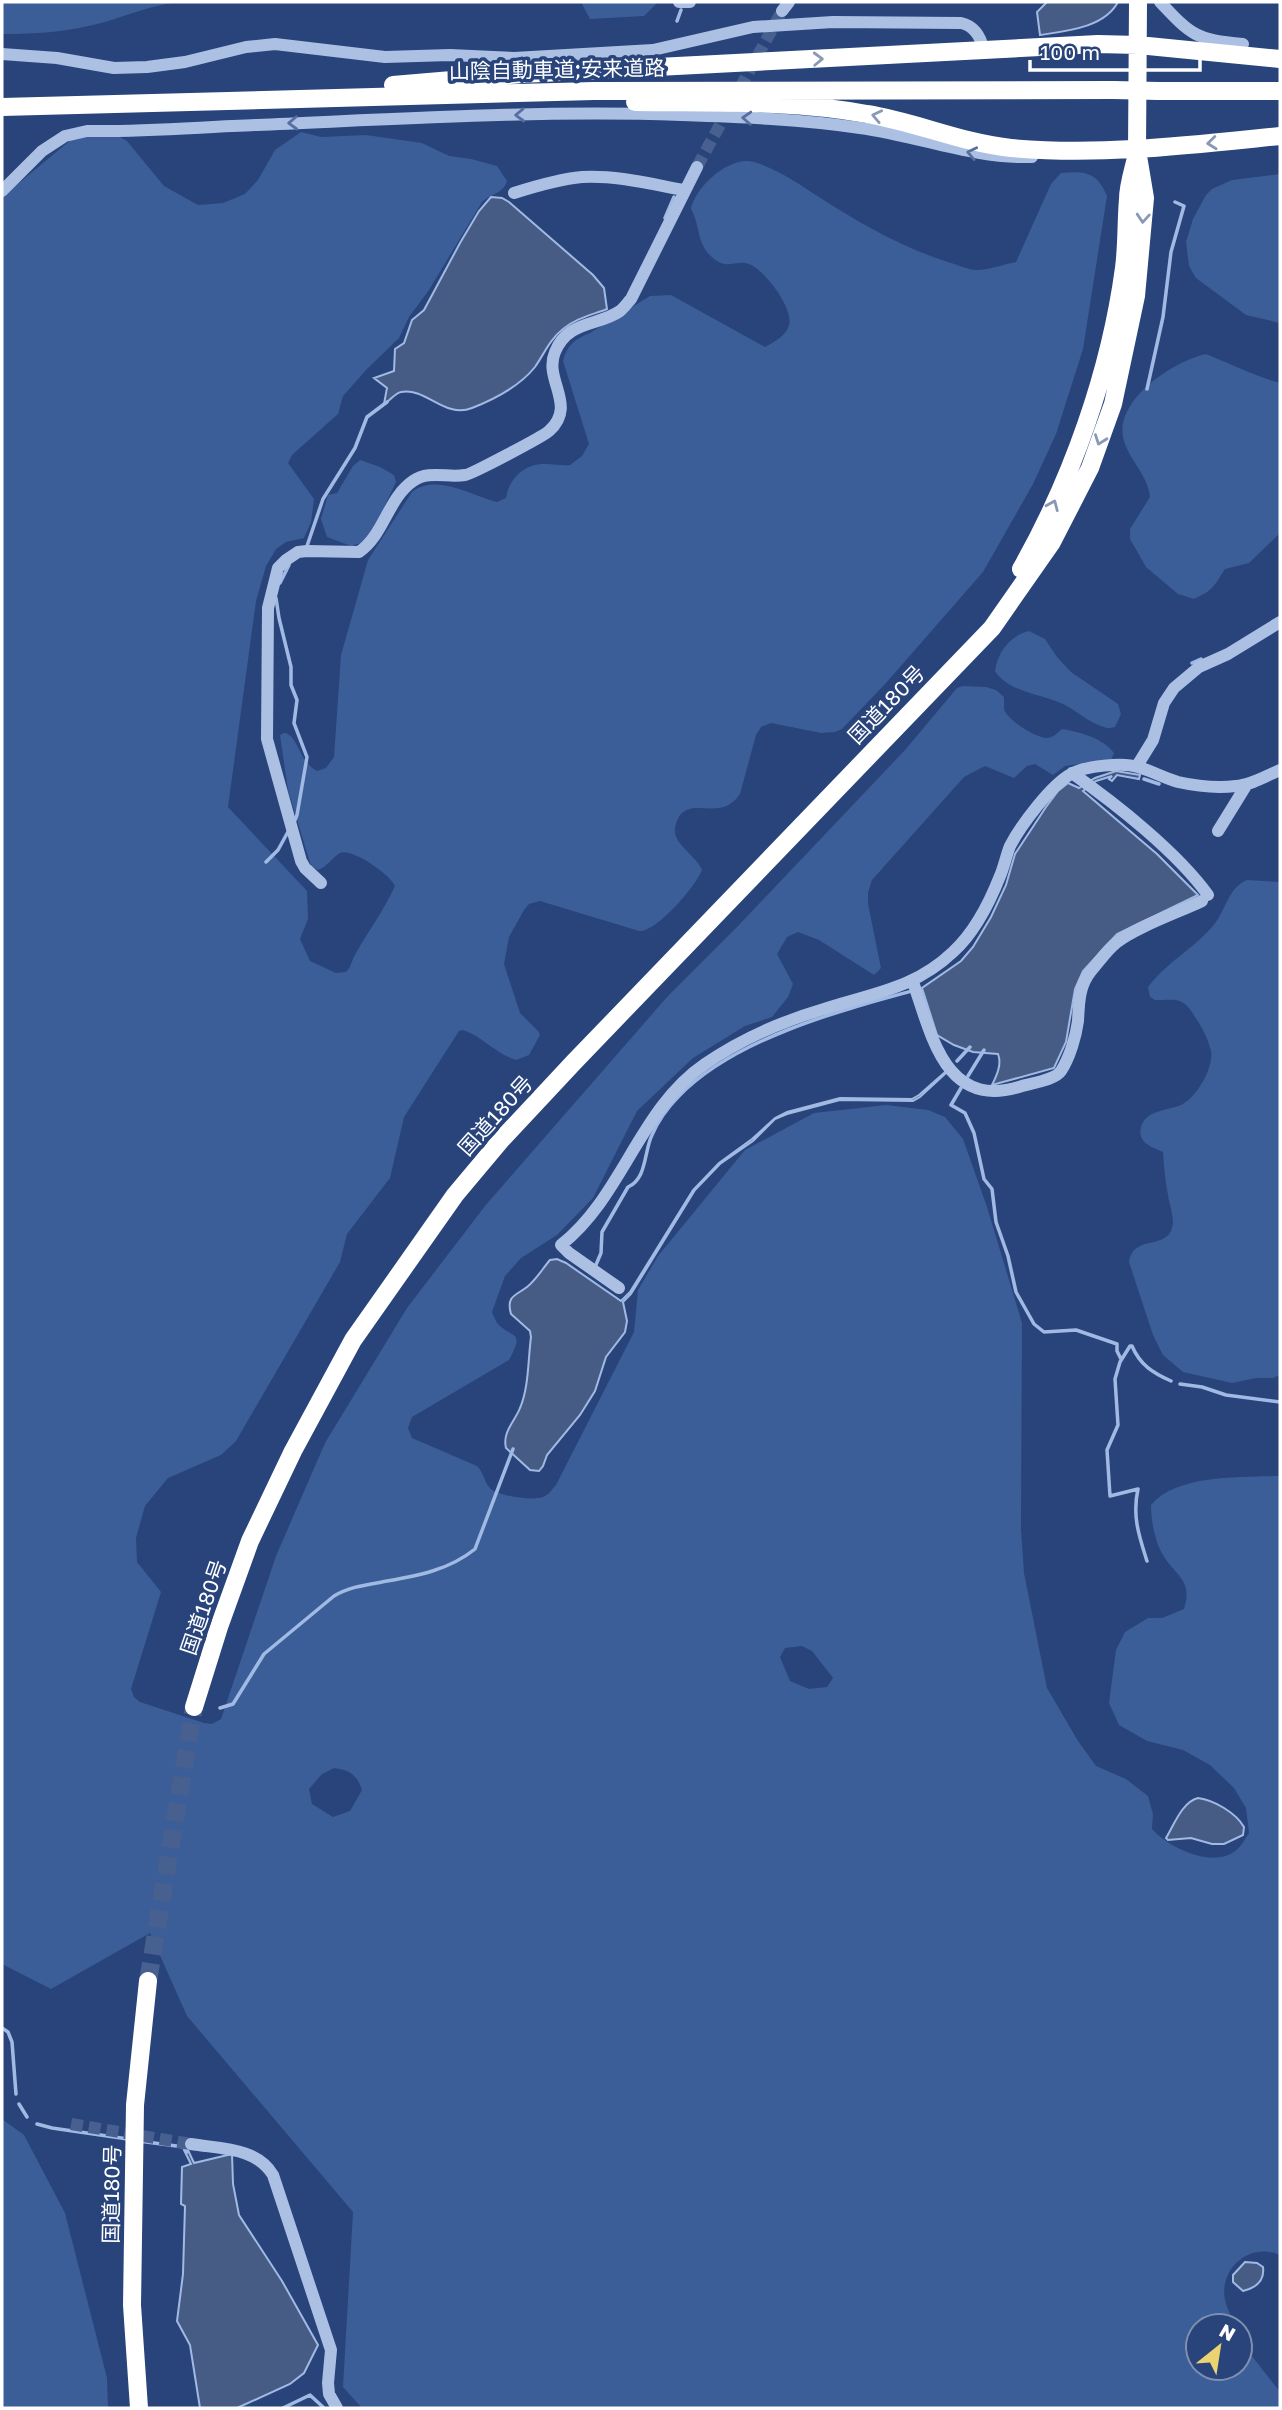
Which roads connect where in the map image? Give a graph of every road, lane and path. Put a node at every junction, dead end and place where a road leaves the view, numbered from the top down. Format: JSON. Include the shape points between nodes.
{"nodes":[{"id":1,"x":679,"y":2,"type":"edge"},
{"id":2,"x":690,"y":2,"type":"edge"},
{"id":3,"x":1138,"y":2,"type":"edge"},
{"id":4,"x":1160,"y":2,"type":"edge"},
{"id":5,"x":1177,"y":2,"type":"edge"},
{"id":6,"x":1172,"y":15,"type":"junction"},
{"id":7,"x":1243,"y":44,"type":"dead end"},
{"id":8,"x":1138,"y":45,"type":"junction"},
{"id":9,"x":984,"y":51,"type":"junction"},
{"id":10,"x":2,"y":54,"type":"edge"},
{"id":11,"x":1280,"y":59,"type":"edge"},
{"id":12,"x":1280,"y":91,"type":"edge"},
{"id":13,"x":376,"y":96,"type":"junction"},
{"id":14,"x":262,"y":98,"type":"junction"},
{"id":15,"x":2,"y":107,"type":"edge"},
{"id":16,"x":1280,"y":136,"type":"edge"},
{"id":17,"x":1137,"y":150,"type":"junction"},
{"id":18,"x":696,"y":167,"type":"tunnel mouth"},
{"id":19,"x":684,"y":190,"type":"junction"},
{"id":20,"x":2,"y":191,"type":"edge"},
{"id":21,"x":513,"y":193,"type":"dead end"},
{"id":22,"x":1280,"y":622,"type":"edge"},
{"id":23,"x":1137,"y":766,"type":"junction"},
{"id":24,"x":1280,"y":770,"type":"edge"},
{"id":25,"x":1072,"y":773,"type":"junction"},
{"id":26,"x":1247,"y":784,"type":"junction"},
{"id":27,"x":1218,"y":831,"type":"dead end"},
{"id":28,"x":321,"y":883,"type":"dead end"},
{"id":29,"x":913,"y":982,"type":"junction"},
{"id":30,"x":619,"y":1288,"type":"dead end"},
{"id":31,"x":194,"y":1707,"type":"tunnel mouth"},
{"id":32,"x":148,"y":1981,"type":"tunnel mouth"},
{"id":33,"x":191,"y":2144,"type":"tunnel mouth"},
{"id":34,"x":139,"y":2408,"type":"edge"},
{"id":35,"x":337,"y":2408,"type":"edge"}],
"edges":[{"from":1,"to":2,"type":"street"},
{"from":3,"to":8,"type":"highway","name":"国道180号"},
{"from":4,"to":6,"type":"street"},
{"from":5,"to":6,"type":"street"},
{"from":6,"to":7,"type":"street","via":[[1200,37]]},
{"from":8,"to":9,"type":"highway"},
{"from":8,"to":11,"type":"highway"},
{"from":8,"to":17,"type":"highway","name":"国道180号"},
{"from":9,"to":10,"type":"street","via":[[976,32],[961,23],[834,22],[753,27],[653,50],[514,58],[385,57],[275,44],[185,62],[114,68]]},
{"from":14,"to":9,"type":"highway","one_way":true,"via":[[522,74]]},
{"from":12,"to":13,"type":"highway","name":"山陰自動車道;安来道路","bridge":true,"via":[[691,90]]},
{"from":13,"to":14,"type":"highway","name":"山陰自動車道;安来道路"},
{"from":17,"to":13,"type":"highway","one_way":true,"via":[[1009,148],[832,108]]},
{"from":14,"to":15,"type":"highway","name":"山陰自動車道;安来道路"},
{"from":16,"to":17,"type":"highway","one_way":true},
{"from":17,"to":20,"type":"street","one_way":true,"via":[[987,156],[859,127],[753,118],[545,114],[87,131],[65,136],[42,151]]},
{"from":17,"to":31,"type":"highway","name":"国道180号","via":[[1145,198],[1130,331],[1113,404],[1090,468],[1052,542],[992,628],[574,1062],[448,1205],[353,1340],[293,1451],[250,1541]]},
{"from":18,"to":19,"type":"street"},
{"from":19,"to":21,"type":"street","via":[[581,177]]},
{"from":19,"to":28,"type":"street","via":[[631,299],[620,311],[568,334],[554,353],[552,367],[562,407],[547,433],[472,473],[421,476],[410,483],[359,552],[298,552],[278,568],[268,608],[267,739],[301,861]]},
{"from":22,"to":23,"type":"street","via":[[1199,667],[1174,688]]},
{"from":23,"to":25,"type":"street"},
{"from":23,"to":26,"type":"street","via":[[1181,782]]},
{"from":24,"to":26,"type":"street"},
{"from":25,"to":29,"type":"street","via":[[1052,789],[1010,847],[992,895],[969,935]]},
{"from":25,"to":29,"type":"street","via":[[1186,869],[1205,898],[1116,943],[1084,981],[1075,1036],[1061,1071],[1012,1089],[997,1093],[969,1086],[940,1058]]},
{"from":26,"to":27,"type":"street"},
{"from":29,"to":30,"type":"street","via":[[820,1010],[751,1038],[680,1084],[656,1113],[602,1201],[561,1245]]},
{"from":32,"to":34,"type":"highway","name":"国道180号","via":[[135,2105],[132,2305]]},
{"from":33,"to":35,"type":"street","via":[[255,2156],[273,2175],[331,2350],[329,2394]]}]}
